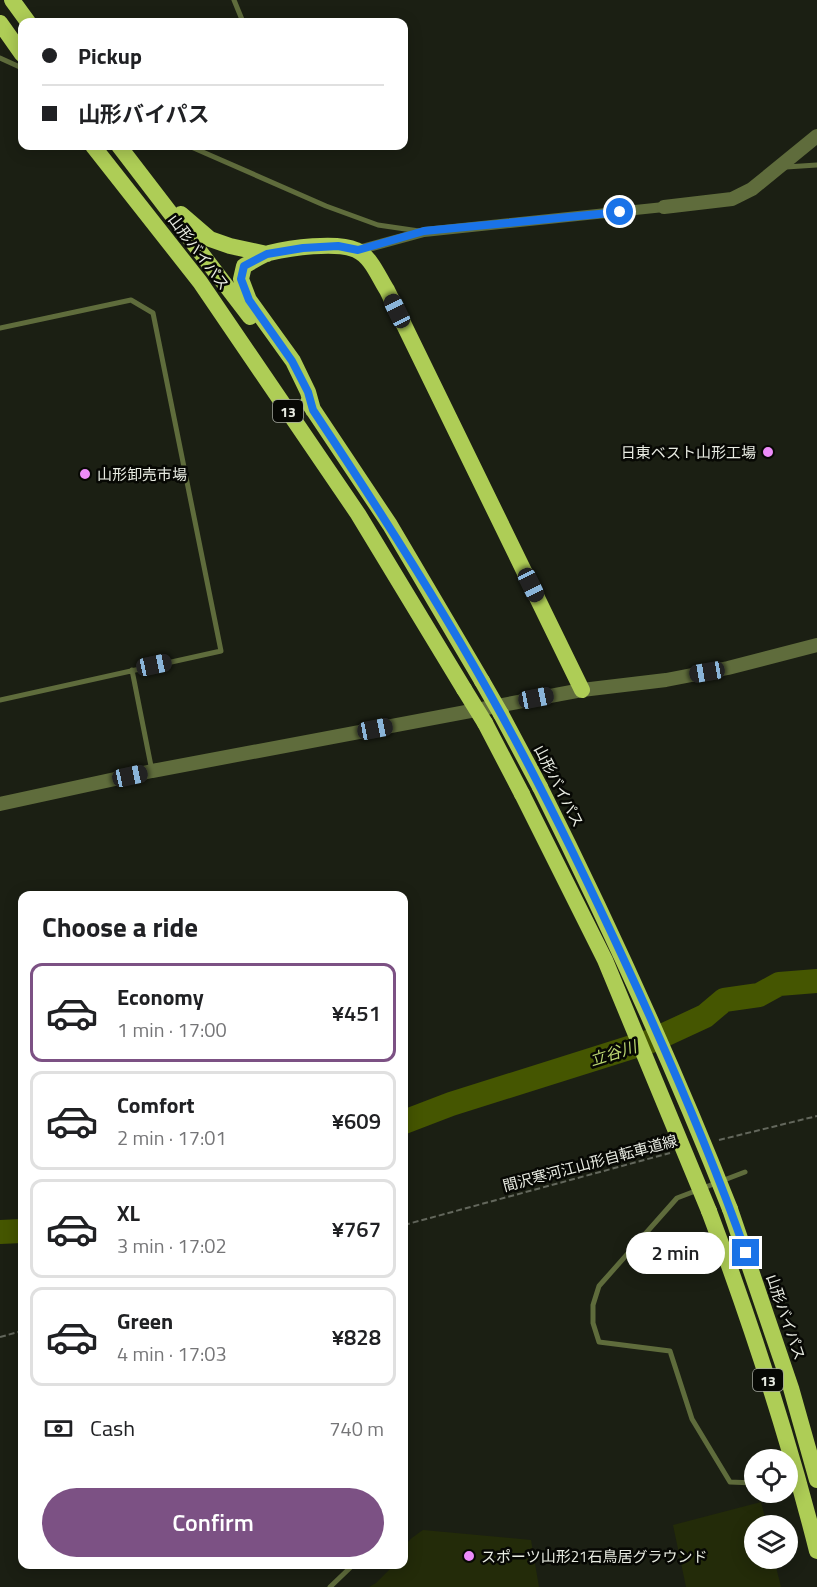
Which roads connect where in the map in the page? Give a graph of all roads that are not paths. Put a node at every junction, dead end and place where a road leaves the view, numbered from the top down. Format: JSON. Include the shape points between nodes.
{"nodes":[{"id":1,"x":12,"y":0,"type":"edge"},
{"id":2,"x":234,"y":0,"type":"edge"},
{"id":3,"x":25,"y":18,"type":"edge"},
{"id":4,"x":241,"y":18,"type":"edge"},
{"id":5,"x":0,"y":23,"type":"edge"},
{"id":6,"x":18,"y":48,"type":"edge"},
{"id":7,"x":0,"y":58,"type":"edge"},
{"id":8,"x":18,"y":66,"type":"edge"},
{"id":9,"x":817,"y":136,"type":"edge"},
{"id":10,"x":96,"y":150,"type":"edge"},
{"id":11,"x":122,"y":150,"type":"edge"},
{"id":12,"x":132,"y":150,"type":"edge"},
{"id":13,"x":198,"y":150,"type":"edge"},
{"id":14,"x":817,"y":165,"type":"edge"},
{"id":15,"x":778,"y":167,"type":"junction"},
{"id":16,"x":664,"y":207,"type":"joint"},
{"id":17,"x":424,"y":231,"type":"junction"},
{"id":18,"x":358,"y":250,"type":"junction"},
{"id":19,"x":267,"y":254,"type":"junction"},
{"id":20,"x":0,"y":328,"type":"edge"},
{"id":21,"x":313,"y":410,"type":"junction"},
{"id":22,"x":817,"y":645,"type":"edge"},
{"id":23,"x":132,"y":670,"type":"junction"},
{"id":24,"x":582,"y":690,"type":"junction"},
{"id":25,"x":0,"y":700,"type":"edge"},
{"id":26,"x":152,"y":771,"type":"junction"},
{"id":27,"x":0,"y":804,"type":"edge"},
{"id":28,"x":745,"y":1172,"type":"dead end"},
{"id":29,"x":785,"y":1449,"type":"edge"},
{"id":30,"x":817,"y":1480,"type":"edge"},
{"id":31,"x":744,"y":1483,"type":"edge"},
{"id":32,"x":798,"y":1492,"type":"edge"},
{"id":33,"x":817,"y":1551,"type":"edge"},
{"id":34,"x":349,"y":1569,"type":"edge"},
{"id":35,"x":330,"y":1587,"type":"edge"}],
"edges":[{"from":1,"to":3,"type":"highway"},
{"from":2,"to":4,"type":"lane"},
{"from":5,"to":6,"type":"highway"},
{"from":7,"to":8,"type":"lane"},
{"from":9,"to":15,"type":"street"},
{"from":10,"to":29,"type":"highway","name":"山形バイパス","number":"13","bridge":true,"via":[[200,282],[358,514],[484,723],[522,794],[605,960],[709,1211],[738,1291]]},
{"from":11,"to":21,"type":"highway","name":"山形バイパス","number":"13","via":[[267,340]]},
{"from":12,"to":19,"type":"highway","via":[[195,228],[210,239]]},
{"from":13,"to":17,"type":"lane","via":[[378,225]]},
{"from":14,"to":15,"type":"lane"},
{"from":15,"to":16,"type":"street","via":[[752,189],[732,199]]},
{"from":16,"to":17,"type":"street"},
{"from":17,"to":18,"type":"street"},
{"from":18,"to":19,"type":"highway","via":[[338,246]]},
{"from":18,"to":24,"type":"highway","via":[[387,290]]},
{"from":19,"to":21,"type":"highway","via":[[244,266],[241,279],[249,300],[292,361]]},
{"from":20,"to":23,"type":"lane","via":[[130,300],[153,313],[222,651]]},
{"from":21,"to":30,"type":"highway","name":"山形バイパス","number":"13","bridge":true,"via":[[390,525],[482,681],[587,881],[671,1063],[730,1209],[791,1388]]},
{"from":22,"to":24,"type":"street","via":[[666,680]]},
{"from":23,"to":25,"type":"lane"},
{"from":23,"to":26,"type":"lane"},
{"from":24,"to":26,"type":"street"},
{"from":26,"to":27,"type":"street"},
{"from":28,"to":31,"type":"lane","via":[[677,1198],[598,1286],[593,1305],[599,1342],[670,1351],[692,1419],[730,1482]]},
{"from":32,"to":33,"type":"highway","name":"山形バイパス","number":"13"},
{"from":34,"to":35,"type":"lane"}]}
